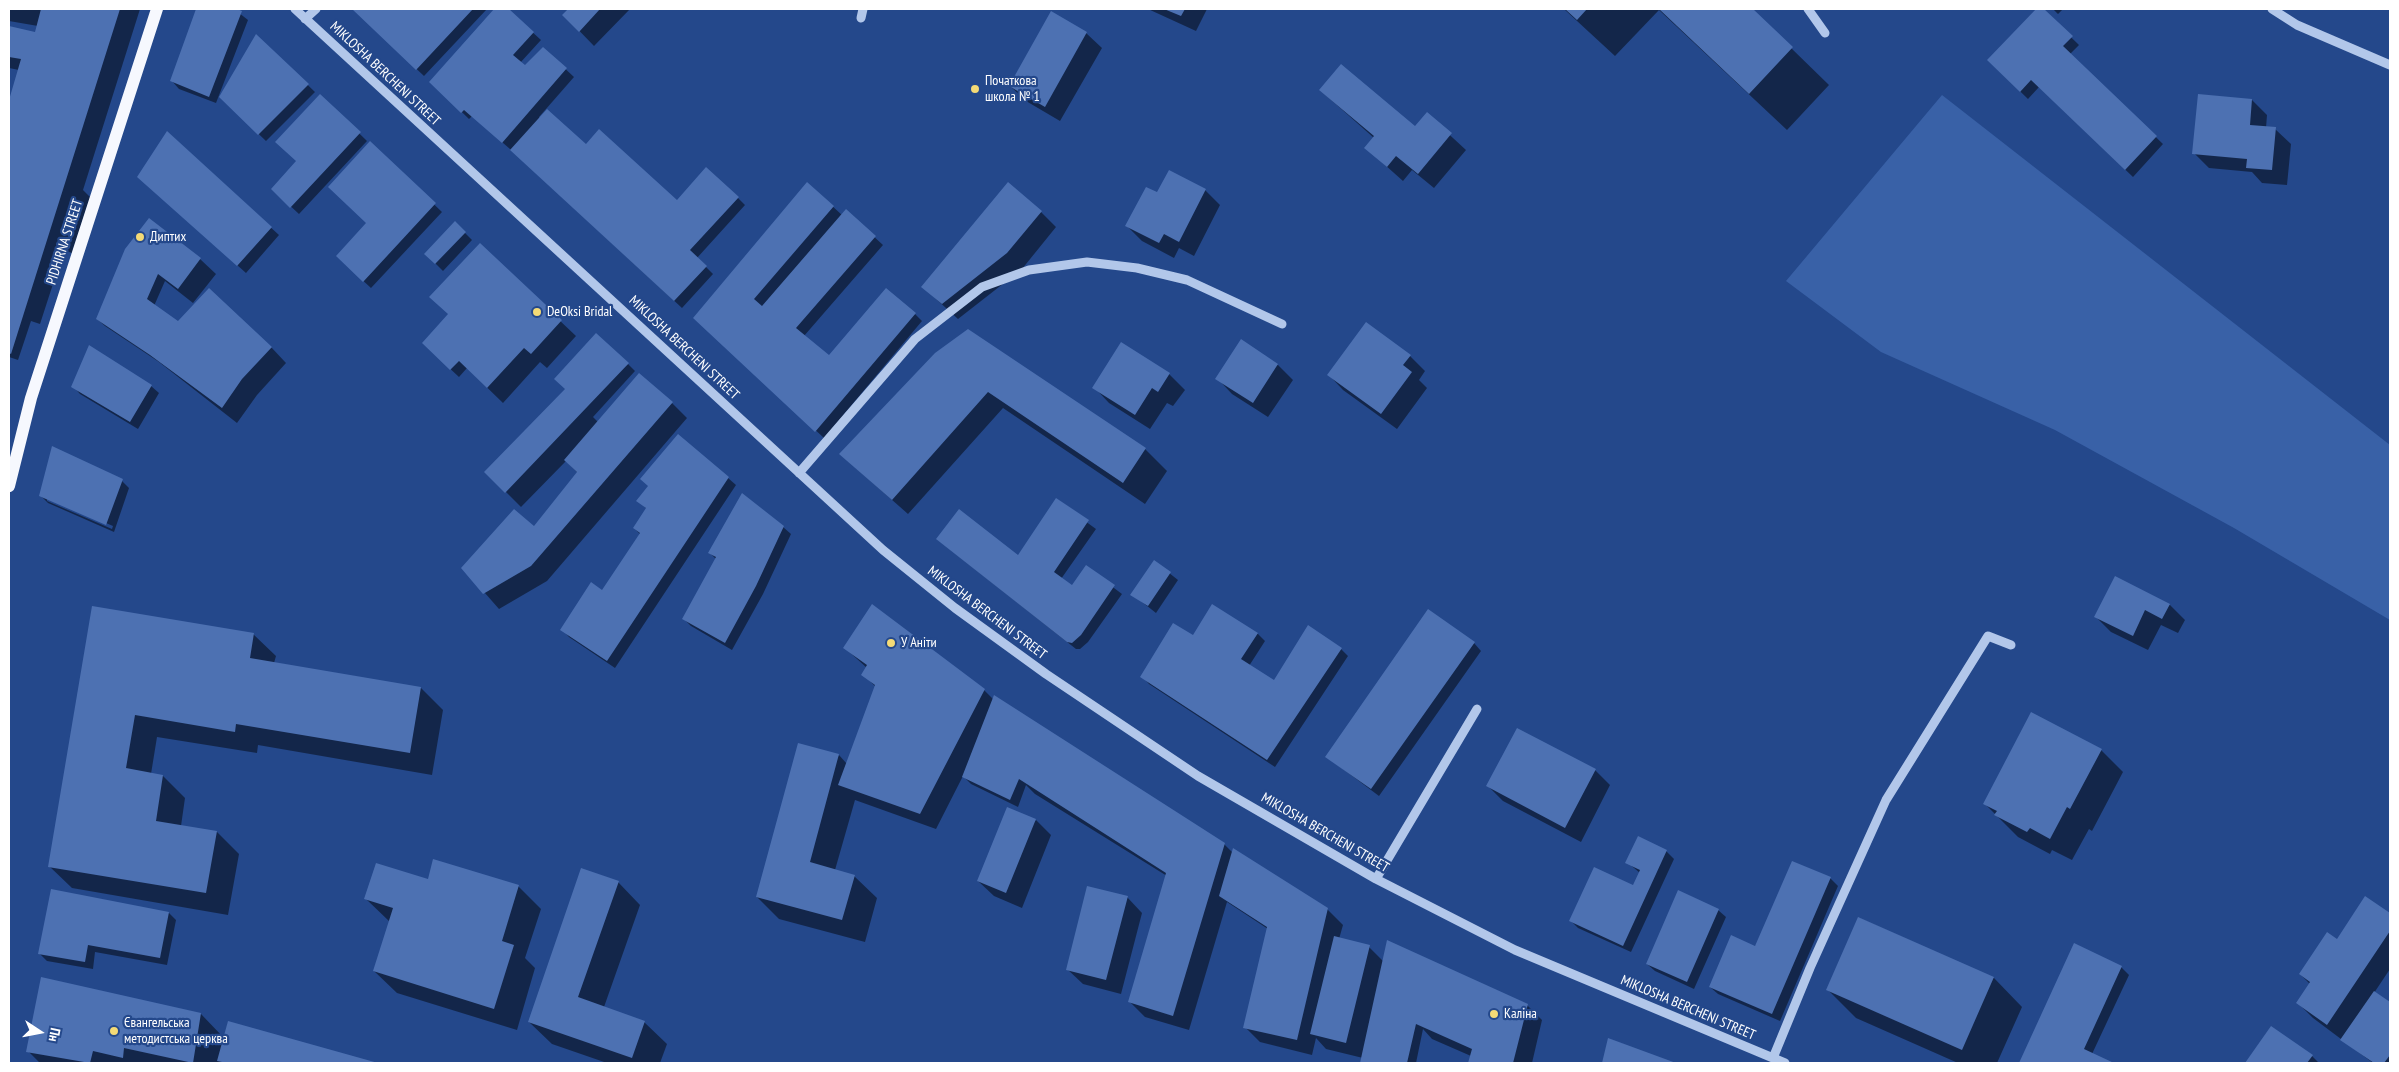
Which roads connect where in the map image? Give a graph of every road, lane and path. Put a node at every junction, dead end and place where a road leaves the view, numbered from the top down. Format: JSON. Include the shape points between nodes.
{"nodes":[{"id":1,"x":157,"y":9,"type":"edge"},
{"id":2,"x":295,"y":9,"type":"edge"},
{"id":3,"x":316,"y":9,"type":"edge"},
{"id":4,"x":1808,"y":9,"type":"edge"},
{"id":5,"x":2272,"y":9,"type":"edge"},
{"id":6,"x":305,"y":18,"type":"junction"},
{"id":7,"x":1825,"y":33,"type":"dead end"},
{"id":8,"x":2390,"y":65,"type":"edge"},
{"id":9,"x":1282,"y":324,"type":"dead end"},
{"id":10,"x":799,"y":473,"type":"junction"},
{"id":11,"x":9,"y":486,"type":"edge"},
{"id":12,"x":2011,"y":645,"type":"dead end"},
{"id":13,"x":1477,"y":709,"type":"dead end"},
{"id":14,"x":1376,"y":879,"type":"junction"},
{"id":15,"x":1773,"y":1058,"type":"junction"},
{"id":16,"x":1785,"y":1063,"type":"edge"}],
"edges":[{"from":1,"to":11,"type":"main road","name":"PIDHIRNA STREET","via":[[31,398]]},
{"from":2,"to":6,"type":"street","name":"MIKLOSHA BERCHENI STREET"},
{"from":3,"to":6,"type":"street"},
{"from":4,"to":7,"type":"street"},
{"from":5,"to":8,"type":"street","via":[[2296,25]]},
{"from":6,"to":10,"type":"street","name":"MIKLOSHA BERCHENI STREET"},
{"from":9,"to":10,"type":"street","via":[[1187,280],[1137,268],[1087,262],[1029,270],[982,287],[915,339]]},
{"from":10,"to":14,"type":"street","name":"MIKLOSHA BERCHENI STREET","via":[[883,550],[955,608],[1046,674],[1198,776]]},
{"from":12,"to":15,"type":"street","via":[[1988,636],[1886,800]]},
{"from":13,"to":14,"type":"street"},
{"from":14,"to":15,"type":"street","name":"MIKLOSHA BERCHENI STREET","via":[[1515,950]]},
{"from":15,"to":16,"type":"street","name":"MIKLOSHA BERCHENI STREET"}]}
